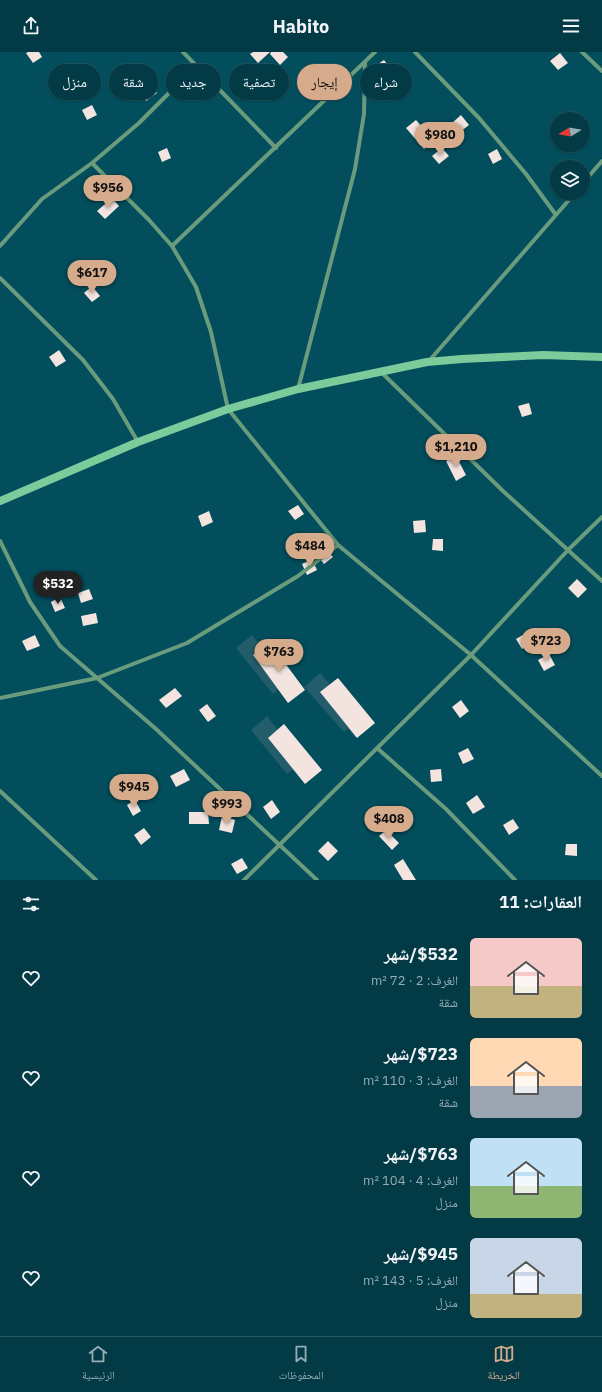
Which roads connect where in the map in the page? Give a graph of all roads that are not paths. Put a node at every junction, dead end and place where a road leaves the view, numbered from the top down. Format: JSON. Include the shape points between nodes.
{"nodes":[{"id":1,"x":183,"y":52,"type":"edge"},
{"id":2,"x":375,"y":52,"type":"edge"},
{"id":3,"x":415,"y":52,"type":"edge"},
{"id":4,"x":582,"y":52,"type":"edge"},
{"id":5,"x":365,"y":62,"type":"junction"},
{"id":6,"x":196,"y":64,"type":"edge"},
{"id":7,"x":602,"y":71,"type":"edge"},
{"id":8,"x":221,"y":90,"type":"edge"},
{"id":9,"x":166,"y":97,"type":"edge"},
{"id":10,"x":276,"y":148,"type":"junction"},
{"id":11,"x":602,"y":161,"type":"edge"},
{"id":12,"x":92,"y":163,"type":"junction"},
{"id":13,"x":590,"y":175,"type":"edge"},
{"id":14,"x":569,"y":200,"type":"edge"},
{"id":15,"x":556,"y":215,"type":"junction"},
{"id":16,"x":0,"y":246,"type":"edge"},
{"id":17,"x":172,"y":246,"type":"junction"},
{"id":18,"x":0,"y":278,"type":"edge"},
{"id":19,"x":602,"y":356,"type":"edge"},
{"id":20,"x":427,"y":362,"type":"junction"},
{"id":21,"x":381,"y":372,"type":"junction"},
{"id":22,"x":298,"y":389,"type":"junction"},
{"id":23,"x":228,"y":409,"type":"junction"},
{"id":24,"x":138,"y":442,"type":"junction"},
{"id":25,"x":0,"y":501,"type":"edge"},
{"id":26,"x":602,"y":517,"type":"edge"},
{"id":27,"x":0,"y":541,"type":"edge"},
{"id":28,"x":338,"y":545,"type":"junction"},
{"id":29,"x":568,"y":550,"type":"junction"},
{"id":30,"x":602,"y":581,"type":"edge"},
{"id":31,"x":471,"y":655,"type":"junction"},
{"id":32,"x":97,"y":678,"type":"junction"},
{"id":33,"x":0,"y":698,"type":"edge"},
{"id":34,"x":377,"y":748,"type":"junction"},
{"id":35,"x":602,"y":776,"type":"edge"},
{"id":36,"x":0,"y":791,"type":"edge"},
{"id":37,"x":279,"y":846,"type":"junction"},
{"id":38,"x":96,"y":880,"type":"edge"},
{"id":39,"x":244,"y":880,"type":"edge"},
{"id":40,"x":317,"y":880,"type":"edge"},
{"id":41,"x":515,"y":880,"type":"edge"}],
"edges":[{"from":1,"to":6,"type":"street"},
{"from":2,"to":5,"type":"street"},
{"from":3,"to":15,"type":"street","via":[[480,118]]},
{"from":4,"to":7,"type":"street"},
{"from":5,"to":10,"type":"street"},
{"from":5,"to":22,"type":"street","via":[[364,114],[355,169]]},
{"from":8,"to":10,"type":"street"},
{"from":9,"to":12,"type":"street","via":[[140,123]]},
{"from":10,"to":17,"type":"street"},
{"from":11,"to":13,"type":"street"},
{"from":12,"to":16,"type":"street","via":[[42,199]]},
{"from":12,"to":17,"type":"street"},
{"from":14,"to":15,"type":"street"},
{"from":15,"to":20,"type":"street"},
{"from":17,"to":23,"type":"street","via":[[196,287],[211,332]]},
{"from":18,"to":24,"type":"street","via":[[83,360],[114,399]]},
{"from":19,"to":20,"type":"main road","via":[[543,355]]},
{"from":20,"to":21,"type":"main road"},
{"from":21,"to":22,"type":"main road"},
{"from":21,"to":29,"type":"street","via":[[503,491]]},
{"from":22,"to":23,"type":"main road"},
{"from":23,"to":24,"type":"main road"},
{"from":23,"to":28,"type":"street"},
{"from":24,"to":25,"type":"main road"},
{"from":26,"to":29,"type":"street"},
{"from":27,"to":32,"type":"street","via":[[30,602],[60,646]]},
{"from":28,"to":31,"type":"street"},
{"from":28,"to":32,"type":"street","via":[[298,576],[187,643]]},
{"from":29,"to":30,"type":"street"},
{"from":29,"to":31,"type":"street"},
{"from":31,"to":34,"type":"street"},
{"from":31,"to":35,"type":"street"},
{"from":32,"to":33,"type":"street"},
{"from":32,"to":37,"type":"street","via":[[156,729]]},
{"from":34,"to":37,"type":"street"},
{"from":34,"to":41,"type":"street","via":[[446,809]]},
{"from":36,"to":38,"type":"street"},
{"from":37,"to":39,"type":"street"},
{"from":37,"to":40,"type":"street"}]}
